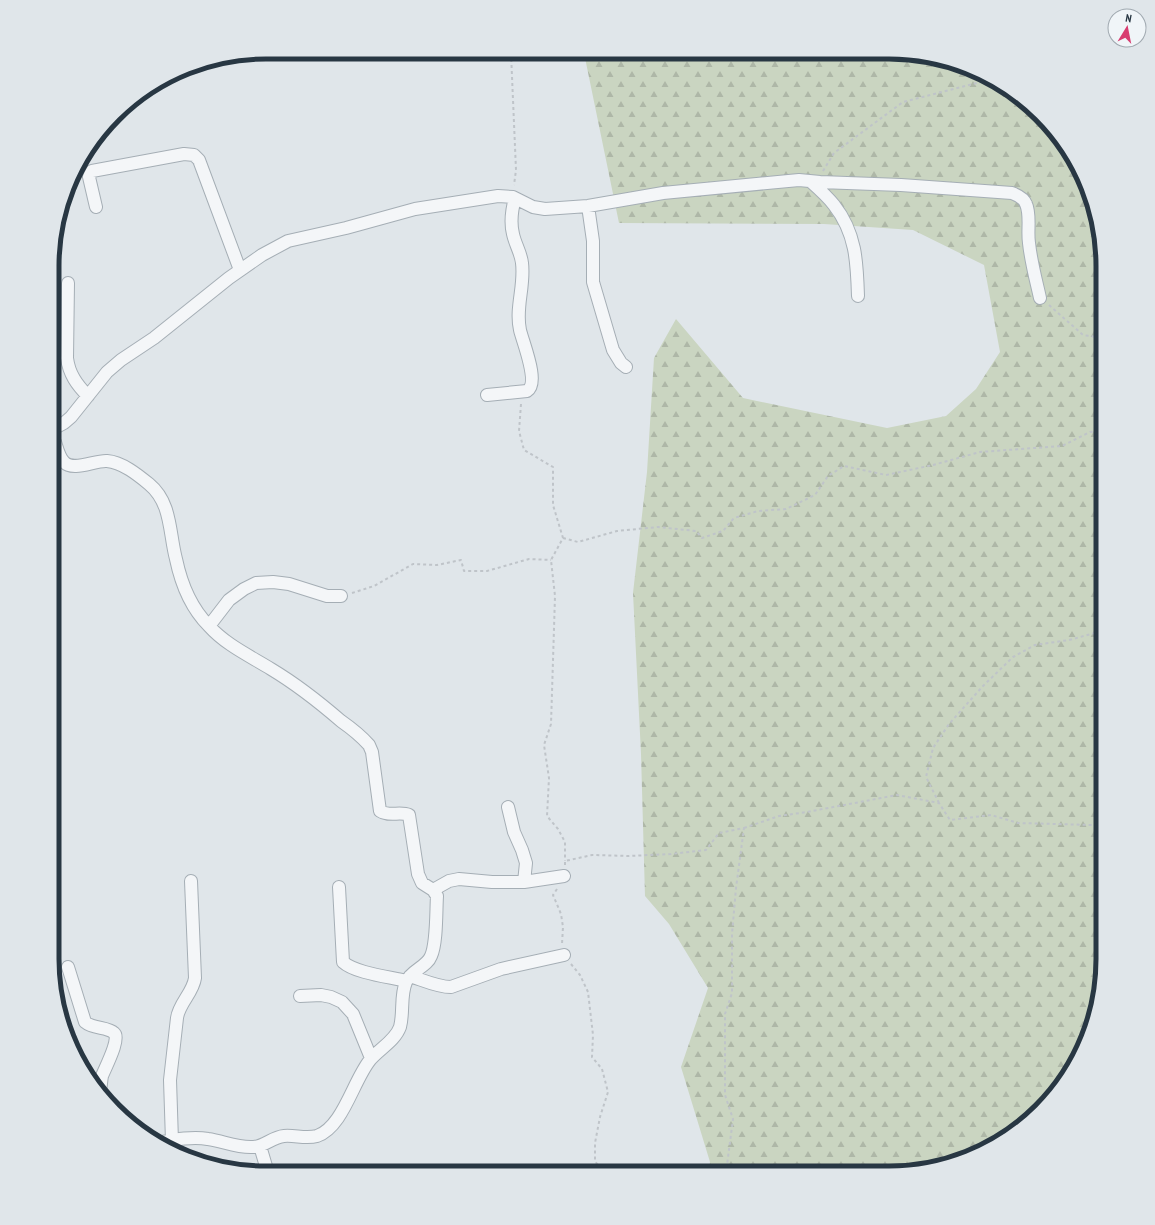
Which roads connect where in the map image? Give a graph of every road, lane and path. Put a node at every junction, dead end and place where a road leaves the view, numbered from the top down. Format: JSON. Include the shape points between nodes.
{"nodes":[{"id":1,"x":511,"y":59,"type":"edge"},
{"id":2,"x":982,"y":81,"type":"edge"},
{"id":3,"x":813,"y":181,"type":"junction"},
{"id":4,"x":514,"y":197,"type":"junction"},
{"id":5,"x":588,"y":206,"type":"junction"},
{"id":6,"x":96,"y":207,"type":"dead end"},
{"id":7,"x":240,"y":270,"type":"junction"},
{"id":8,"x":68,"y":283,"type":"dead end"},
{"id":9,"x":858,"y":296,"type":"dead end"},
{"id":10,"x":1040,"y":298,"type":"joint"},
{"id":11,"x":1096,"y":337,"type":"edge"},
{"id":12,"x":626,"y":367,"type":"dead end"},
{"id":13,"x":522,"y":392,"type":"junction"},
{"id":14,"x":487,"y":395,"type":"dead end"},
{"id":15,"x":88,"y":396,"type":"junction"},
{"id":16,"x":59,"y":426,"type":"edge"},
{"id":17,"x":1096,"y":432,"type":"edge"},
{"id":18,"x":59,"y":450,"type":"edge"},
{"id":19,"x":563,"y":538,"type":"junction"},
{"id":20,"x":551,"y":560,"type":"junction"},
{"id":21,"x":341,"y":596,"type":"joint"},
{"id":22,"x":209,"y":626,"type":"junction"},
{"id":23,"x":1096,"y":633,"type":"edge"},
{"id":24,"x":939,"y":803,"type":"junction"},
{"id":25,"x":508,"y":807,"type":"dead end"},
{"id":26,"x":1096,"y":824,"type":"edge"},
{"id":27,"x":744,"y":828,"type":"junction"},
{"id":28,"x":565,"y":861,"type":"junction"},
{"id":29,"x":564,"y":876,"type":"junction"},
{"id":30,"x":192,"y":881,"type":"dead end"},
{"id":31,"x":524,"y":882,"type":"junction"},
{"id":32,"x":339,"y":887,"type":"dead end"},
{"id":33,"x":433,"y":890,"type":"junction"},
{"id":34,"x":564,"y":954,"type":"junction"},
{"id":35,"x":68,"y":967,"type":"dead end"},
{"id":36,"x":408,"y":979,"type":"junction"},
{"id":37,"x":300,"y":996,"type":"dead end"},
{"id":38,"x":371,"y":1058,"type":"junction"},
{"id":39,"x":101,"y":1084,"type":"edge"},
{"id":40,"x":172,"y":1140,"type":"junction"},
{"id":41,"x":167,"y":1141,"type":"edge"},
{"id":42,"x":260,"y":1146,"type":"junction"},
{"id":43,"x":266,"y":1166,"type":"edge"},
{"id":44,"x":598,"y":1166,"type":"edge"},
{"id":45,"x":727,"y":1166,"type":"edge"}],
"edges":[{"from":1,"to":4,"type":"path","via":[[516,170]]},
{"from":2,"to":3,"type":"path","via":[[903,102],[834,153]]},
{"from":3,"to":5,"type":"street","via":[[789,180],[663,193]]},
{"from":3,"to":9,"type":"street","via":[[845,221],[856,254]]},
{"from":3,"to":10,"type":"street","via":[[1012,193],[1019,196],[1028,209],[1031,259]]},
{"from":4,"to":5,"type":"street","via":[[539,209]]},
{"from":4,"to":7,"type":"street","via":[[498,196],[415,209],[288,241]]},
{"from":4,"to":13,"type":"street","via":[[513,234],[522,256],[523,266],[518,321],[532,377],[529,390]]},
{"from":5,"to":12,"type":"street","via":[[593,241],[593,282],[613,350]]},
{"from":6,"to":7,"type":"street","via":[[89,177],[92,171],[184,154],[194,155],[199,160]]},
{"from":7,"to":15,"type":"street","via":[[154,338],[121,360],[107,372]]},
{"from":8,"to":15,"type":"street","via":[[68,368]]},
{"from":10,"to":11,"type":"path","via":[[1083,335]]},
{"from":13,"to":14,"type":"street"},
{"from":13,"to":19,"type":"path","via":[[519,431],[524,450],[553,467],[553,505]]},
{"from":15,"to":16,"type":"street","via":[[71,417]]},
{"from":17,"to":19,"type":"path","via":[[1062,446],[980,452],[886,475],[844,466],[828,476],[815,496],[786,509],[758,511],[734,518],[723,531],[702,538],[696,532],[658,527],[617,531],[578,542]]},
{"from":18,"to":22,"type":"street","via":[[65,463],[78,466],[99,461],[114,462],[150,485],[160,495],[168,514],[175,559],[182,581],[190,600]]},
{"from":19,"to":20,"type":"path"},
{"from":20,"to":21,"type":"path","via":[[529,559],[488,571],[464,571],[461,560],[437,565],[413,564],[374,586]]},
{"from":20,"to":28,"type":"path","via":[[555,596],[551,724],[544,745],[549,778],[547,816],[565,842]]},
{"from":21,"to":22,"type":"street","via":[[327,596],[289,584],[256,583],[229,600]]},
{"from":22,"to":33,"type":"street","via":[[229,644],[311,697],[369,745],[380,811],[387,814],[409,815],[418,874],[422,883]]},
{"from":23,"to":24,"type":"path","via":[[1035,645],[1013,656],[983,686],[949,724],[933,748],[926,777]]},
{"from":24,"to":26,"type":"path","via":[[950,820],[991,815],[1018,823]]},
{"from":24,"to":27,"type":"path","via":[[897,795],[779,816]]},
{"from":25,"to":31,"type":"street","via":[[526,863]]},
{"from":27,"to":28,"type":"path","via":[[719,833],[706,850],[628,856],[592,855]]},
{"from":27,"to":45,"type":"path","via":[[732,934],[732,993],[725,1014],[725,1095],[733,1120]]},
{"from":28,"to":29,"type":"path"},
{"from":29,"to":31,"type":"street"},
{"from":29,"to":34,"type":"path","via":[[553,895],[561,914]]},
{"from":30,"to":40,"type":"street","via":[[195,978],[192,990],[178,1013],[176,1025],[170,1080]]},
{"from":31,"to":33,"type":"street","via":[[459,879],[448,881]]},
{"from":32,"to":36,"type":"street","via":[[343,962],[361,971]]},
{"from":33,"to":36,"type":"street","via":[[437,896],[433,949],[428,961]]},
{"from":34,"to":36,"type":"street","via":[[501,968],[451,986]]},
{"from":34,"to":44,"type":"path","via":[[580,975],[588,992],[593,1035],[592,1057],[602,1069],[608,1092],[595,1144],[595,1161]]},
{"from":35,"to":39,"type":"street","via":[[85,1022],[116,1035]]},
{"from":36,"to":38,"type":"street","via":[[400,1026],[393,1038]]},
{"from":37,"to":38,"type":"street","via":[[331,997],[342,1002],[353,1014]]},
{"from":38,"to":42,"type":"street","via":[[340,1114],[326,1130],[306,1138],[276,1138]]},
{"from":40,"to":41,"type":"street"},
{"from":40,"to":42,"type":"street","via":[[208,1138],[238,1146]]},
{"from":42,"to":43,"type":"street"}]}
